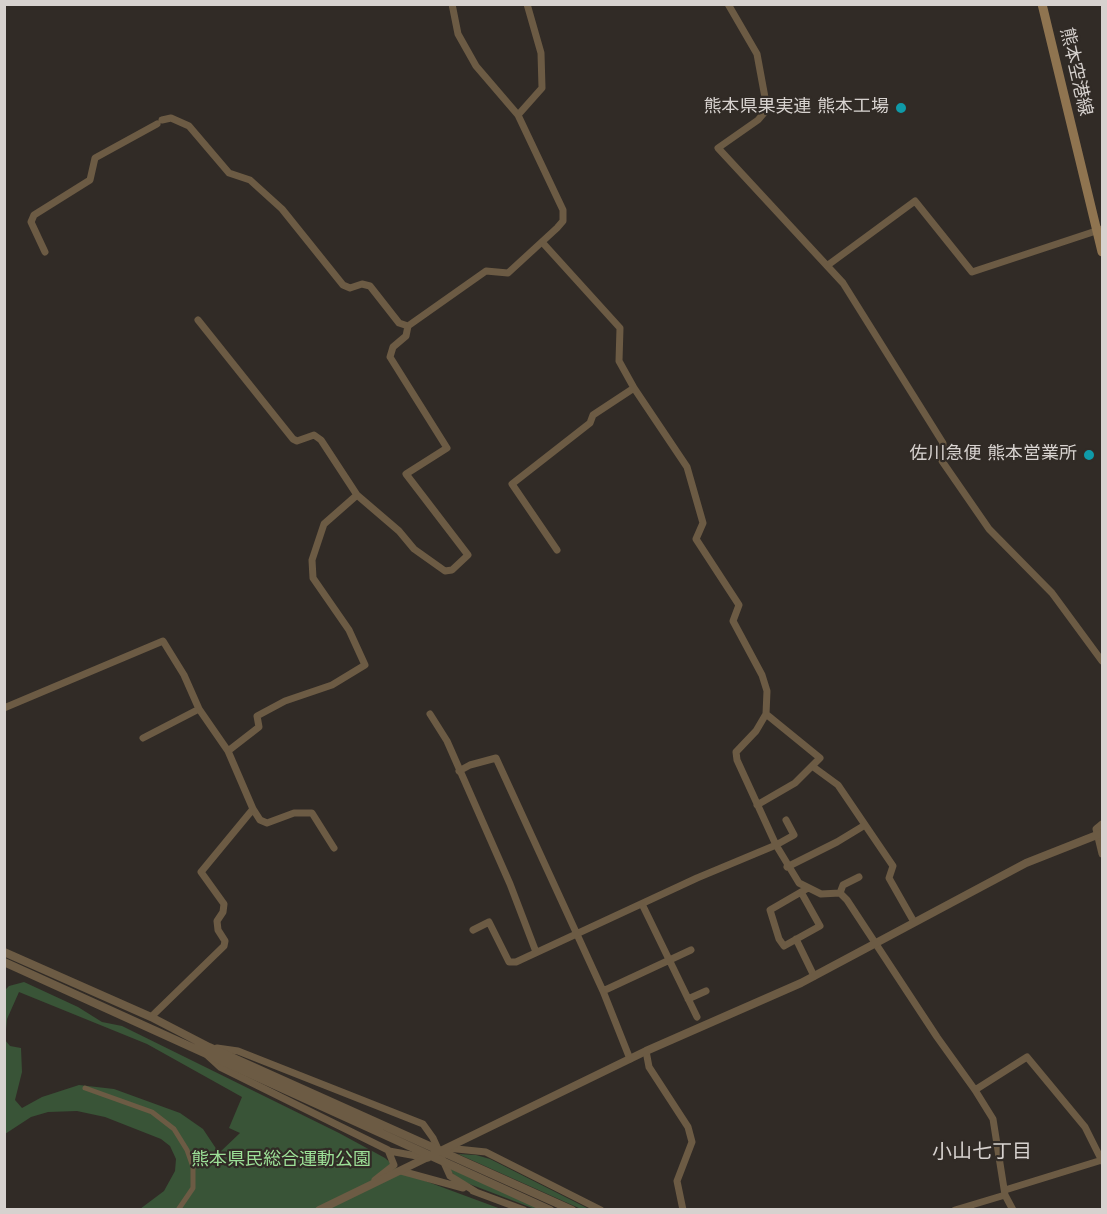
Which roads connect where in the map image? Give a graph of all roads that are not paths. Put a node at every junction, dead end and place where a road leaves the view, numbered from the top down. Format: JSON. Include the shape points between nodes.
{"nodes":[{"id":1,"x":452,"y":4,"type":"edge"},
{"id":2,"x":527,"y":4,"type":"edge"},
{"id":3,"x":728,"y":4,"type":"edge"},
{"id":4,"x":1042,"y":4,"type":"edge"},
{"id":5,"x":518,"y":115,"type":"junction"},
{"id":6,"x":1099,"y":229,"type":"edge"},
{"id":7,"x":542,"y":242,"type":"junction"},
{"id":8,"x":45,"y":252,"type":"dead end"},
{"id":9,"x":1102,"y":252,"type":"edge"},
{"id":10,"x":828,"y":265,"type":"junction"},
{"id":11,"x":198,"y":320,"type":"dead end"},
{"id":12,"x":408,"y":326,"type":"junction"},
{"id":13,"x":634,"y":388,"type":"junction"},
{"id":14,"x":357,"y":495,"type":"junction"},
{"id":15,"x":557,"y":550,"type":"dead end"},
{"id":16,"x":1102,"y":661,"type":"edge"},
{"id":17,"x":4,"y":708,"type":"edge"},
{"id":18,"x":200,"y":709,"type":"junction"},
{"id":19,"x":430,"y":714,"type":"dead end"},
{"id":20,"x":766,"y":714,"type":"junction"},
{"id":21,"x":143,"y":738,"type":"dead end"},
{"id":22,"x":228,"y":751,"type":"junction"},
{"id":23,"x":812,"y":766,"type":"junction"},
{"id":24,"x":459,"y":771,"type":"junction"},
{"id":25,"x":757,"y":805,"type":"junction"},
{"id":26,"x":253,"y":809,"type":"junction"},
{"id":27,"x":786,"y":820,"type":"dead end"},
{"id":28,"x":1102,"y":824,"type":"edge"},
{"id":29,"x":865,"y":825,"type":"junction"},
{"id":30,"x":1100,"y":834,"type":"edge"},
{"id":31,"x":776,"y":845,"type":"junction"},
{"id":32,"x":334,"y":848,"type":"dead end"},
{"id":33,"x":1102,"y":854,"type":"edge"},
{"id":34,"x":787,"y":867,"type":"junction"},
{"id":35,"x":859,"y":877,"type":"dead end"},
{"id":36,"x":804,"y":890,"type":"junction"},
{"id":37,"x":840,"y":893,"type":"junction"},
{"id":38,"x":642,"y":904,"type":"junction"},
{"id":39,"x":914,"y":922,"type":"junction"},
{"id":40,"x":473,"y":930,"type":"dead end"},
{"id":41,"x":576,"y":933,"type":"junction"},
{"id":42,"x":796,"y":939,"type":"junction"},
{"id":43,"x":877,"y":943,"type":"junction"},
{"id":44,"x":692,"y":950,"type":"dead end"},
{"id":45,"x":4,"y":952,"type":"edge"},
{"id":46,"x":536,"y":952,"type":"junction"},
{"id":47,"x":670,"y":959,"type":"junction"},
{"id":48,"x":10,"y":962,"type":"edge"},
{"id":49,"x":4,"y":975,"type":"edge"},
{"id":50,"x":814,"y":976,"type":"junction"},
{"id":51,"x":603,"y":991,"type":"junction"},
{"id":52,"x":706,"y":991,"type":"dead end"},
{"id":53,"x":688,"y":999,"type":"junction"},
{"id":54,"x":151,"y":1017,"type":"junction"},
{"id":55,"x":697,"y":1017,"type":"dead end"},
{"id":56,"x":208,"y":1051,"type":"junction"},
{"id":57,"x":646,"y":1051,"type":"junction"},
{"id":58,"x":630,"y":1059,"type":"junction"},
{"id":59,"x":85,"y":1088,"type":"dead end"},
{"id":60,"x":975,"y":1090,"type":"junction"},
{"id":61,"x":387,"y":1150,"type":"junction"},
{"id":62,"x":443,"y":1150,"type":"junction"},
{"id":63,"x":428,"y":1158,"type":"junction"},
{"id":64,"x":1102,"y":1161,"type":"edge"},
{"id":65,"x":468,"y":1167,"type":"junction"},
{"id":66,"x":401,"y":1171,"type":"junction"},
{"id":67,"x":369,"y":1186,"type":"junction"},
{"id":68,"x":476,"y":1192,"type":"junction"},
{"id":69,"x":1005,"y":1192,"type":"junction"},
{"id":70,"x":178,"y":1209,"type":"edge"},
{"id":71,"x":318,"y":1209,"type":"edge"},
{"id":72,"x":524,"y":1209,"type":"edge"},
{"id":73,"x":550,"y":1209,"type":"edge"},
{"id":74,"x":572,"y":1209,"type":"edge"},
{"id":75,"x":601,"y":1209,"type":"edge"},
{"id":76,"x":683,"y":1209,"type":"edge"},
{"id":77,"x":955,"y":1209,"type":"edge"},
{"id":78,"x":1013,"y":1209,"type":"edge"}],
"edges":[{"from":1,"to":5,"type":"street","via":[[456,30],[476,66]]},
{"from":2,"to":5,"type":"street","via":[[541,53],[542,88]]},
{"from":3,"to":10,"type":"street","via":[[757,54],[766,103],[758,120],[718,148]]},
{"from":4,"to":6,"type":"main road","name":"熊本空港線"},
{"from":5,"to":7,"type":"street","via":[[562,210],[563,220]]},
{"from":6,"to":9,"type":"main road","name":"熊本空港線"},
{"from":6,"to":10,"type":"street","via":[[972,272],[915,201]]},
{"from":7,"to":12,"type":"street","via":[[508,273],[486,271]]},
{"from":7,"to":13,"type":"street","via":[[620,328],[619,360]]},
{"from":8,"to":12,"type":"street","via":[[31,222],[34,215],[90,180],[95,158],[171,118],[189,126],[229,173],[250,180],[282,208],[343,285],[370,286],[399,323]]},
{"from":10,"to":16,"type":"street","via":[[868,320],[943,443],[942,461],[988,529],[1052,593]]},
{"from":11,"to":14,"type":"street","via":[[293,439],[314,435],[321,440]]},
{"from":12,"to":14,"type":"street","via":[[406,336],[393,347],[390,357],[447,448],[406,474],[468,555],[452,570],[445,571],[414,549]]},
{"from":13,"to":15,"type":"street","via":[[593,415],[590,423],[512,484]]},
{"from":13,"to":20,"type":"street","via":[[687,467],[703,523],[696,539],[739,605],[733,621],[762,675],[767,691]]},
{"from":14,"to":22,"type":"street","via":[[324,524],[312,560],[313,578],[349,630],[365,665],[332,685],[285,701],[257,716],[259,727]]},
{"from":17,"to":18,"type":"street","via":[[163,641]]},
{"from":18,"to":21,"type":"street"},
{"from":18,"to":22,"type":"street"},
{"from":19,"to":24,"type":"street"},
{"from":20,"to":23,"type":"street","via":[[820,758]]},
{"from":20,"to":25,"type":"street","via":[[736,752]]},
{"from":22,"to":26,"type":"street"},
{"from":23,"to":25,"type":"street","via":[[795,783]]},
{"from":23,"to":29,"type":"street","via":[[838,785]]},
{"from":24,"to":41,"type":"street","via":[[496,758]]},
{"from":24,"to":46,"type":"street"},
{"from":25,"to":31,"type":"street"},
{"from":26,"to":32,"type":"street","via":[[267,823],[308,812]]},
{"from":26,"to":54,"type":"street","via":[[201,872],[224,904],[217,921],[224,946]]},
{"from":27,"to":31,"type":"street","via":[[794,836]]},
{"from":28,"to":30,"type":"street","via":[[1096,829]]},
{"from":29,"to":34,"type":"street"},
{"from":29,"to":39,"type":"street","via":[[892,866],[889,878]]},
{"from":30,"to":33,"type":"street"},
{"from":30,"to":39,"type":"street","via":[[1026,863]]},
{"from":31,"to":34,"type":"street"},
{"from":31,"to":38,"type":"street"},
{"from":34,"to":36,"type":"street"},
{"from":35,"to":37,"type":"street","via":[[843,885]]},
{"from":36,"to":37,"type":"street"},
{"from":36,"to":42,"type":"street","via":[[820,926]]},
{"from":36,"to":42,"type":"street","via":[[770,910],[784,946]]},
{"from":37,"to":43,"type":"street"},
{"from":38,"to":41,"type":"street"},
{"from":38,"to":47,"type":"street"},
{"from":39,"to":43,"type":"street"},
{"from":40,"to":46,"type":"street","via":[[489,922],[510,962]]},
{"from":41,"to":46,"type":"street"},
{"from":41,"to":51,"type":"street"},
{"from":42,"to":50,"type":"street"},
{"from":43,"to":50,"type":"street"},
{"from":43,"to":60,"type":"street"},
{"from":44,"to":47,"type":"street"},
{"from":45,"to":48,"type":"street"},
{"from":47,"to":51,"type":"street"},
{"from":47,"to":53,"type":"street"},
{"from":48,"to":49,"type":"street"},
{"from":48,"to":54,"type":"street"},
{"from":48,"to":56,"type":"street"},
{"from":50,"to":57,"type":"street"},
{"from":51,"to":58,"type":"street"},
{"from":52,"to":53,"type":"street"},
{"from":53,"to":55,"type":"street"},
{"from":54,"to":56,"type":"street"},
{"from":56,"to":61,"type":"street","via":[[220,1067]]},
{"from":56,"to":62,"type":"street","via":[[238,1051],[423,1124]]},
{"from":56,"to":65,"type":"street"},
{"from":57,"to":58,"type":"street"},
{"from":57,"to":76,"type":"street","via":[[649,1067],[688,1127],[692,1142],[677,1180]]},
{"from":58,"to":62,"type":"street"},
{"from":59,"to":70,"type":"street","via":[[152,1112],[174,1129],[193,1167],[194,1188]]},
{"from":60,"to":64,"type":"street","via":[[1027,1057],[1085,1127]]},
{"from":60,"to":69,"type":"street","via":[[993,1119]]},
{"from":61,"to":63,"type":"street"},
{"from":61,"to":67,"type":"street","via":[[394,1165]]},
{"from":62,"to":63,"type":"street"},
{"from":62,"to":68,"type":"street","via":[[450,1176]]},
{"from":62,"to":75,"type":"street","via":[[486,1152]]},
{"from":63,"to":66,"type":"street"},
{"from":64,"to":69,"type":"street"},
{"from":65,"to":73,"type":"street"},
{"from":65,"to":74,"type":"street"},
{"from":66,"to":67,"type":"street"},
{"from":66,"to":68,"type":"street"},
{"from":67,"to":71,"type":"street"},
{"from":68,"to":72,"type":"street"},
{"from":69,"to":77,"type":"street"},
{"from":69,"to":78,"type":"street"}]}
